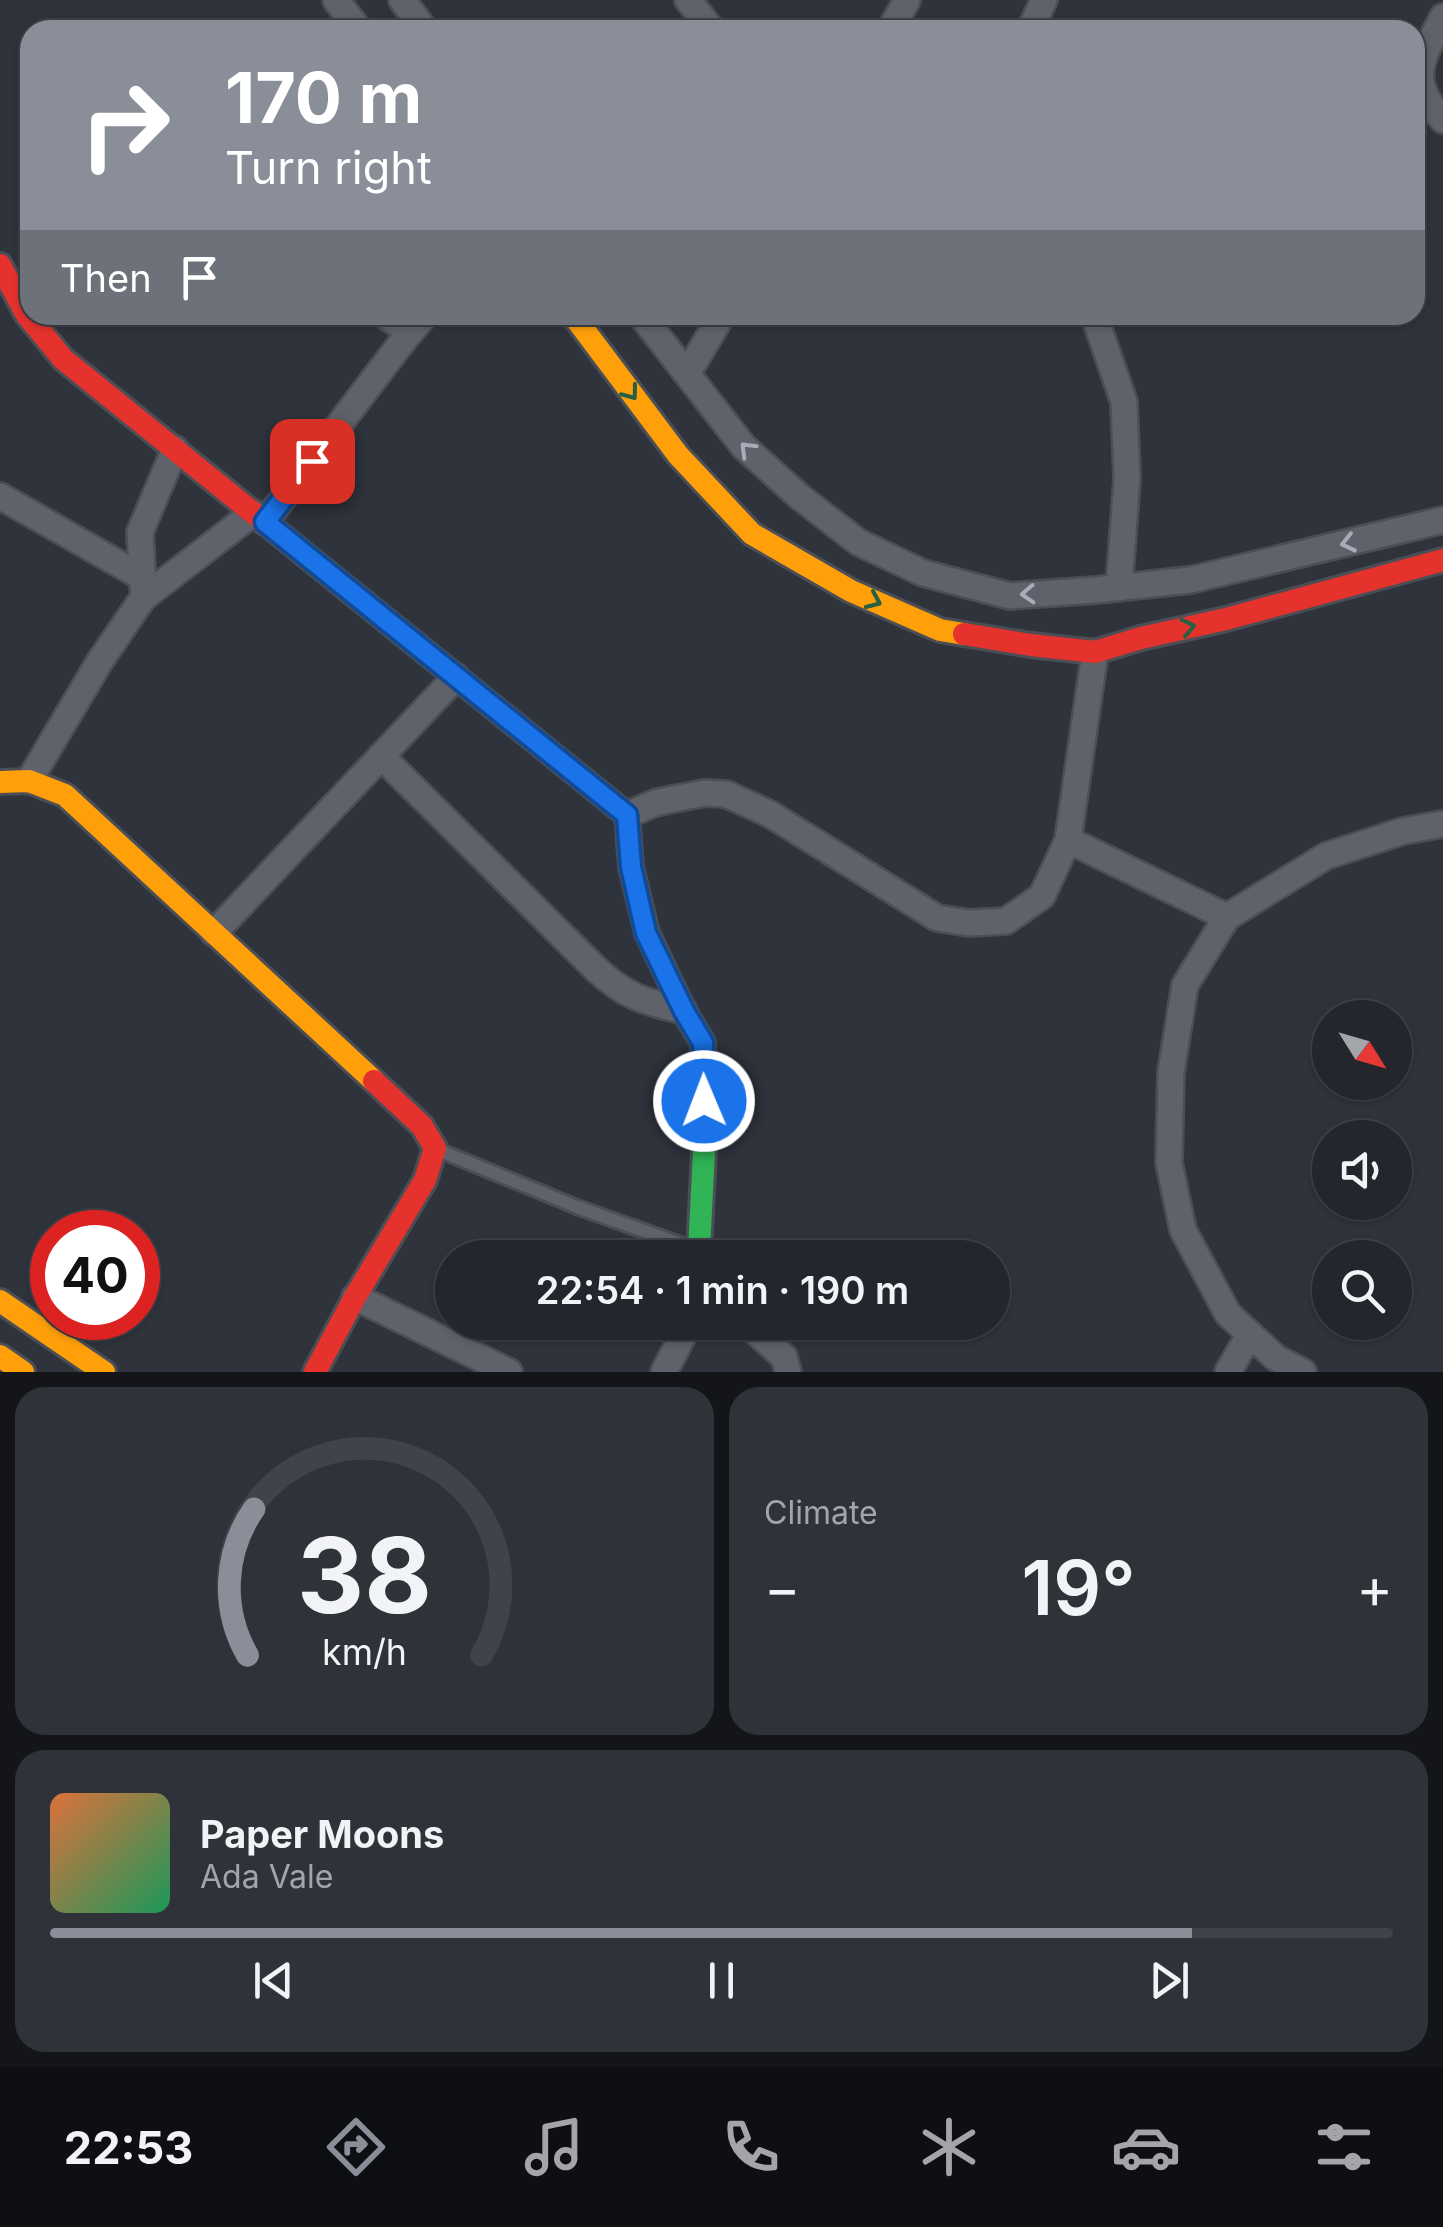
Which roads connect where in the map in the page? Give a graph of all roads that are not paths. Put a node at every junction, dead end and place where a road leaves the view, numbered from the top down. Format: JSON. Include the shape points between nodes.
{"nodes":[{"id":1,"x":402,"y":0,"type":"edge"},
{"id":2,"x":688,"y":0,"type":"edge"},
{"id":3,"x":1443,"y":17,"type":"edge"},
{"id":4,"x":417,"y":20,"type":"edge"},
{"id":5,"x":704,"y":20,"type":"edge"},
{"id":6,"x":1425,"y":51,"type":"edge"},
{"id":7,"x":1425,"y":95,"type":"edge"},
{"id":8,"x":1443,"y":120,"type":"edge"},
{"id":9,"x":0,"y":265,"type":"edge"},
{"id":10,"x":20,"y":303,"type":"edge"},
{"id":11,"x":35,"y":325,"type":"edge"},
{"id":12,"x":389,"y":325,"type":"edge"},
{"id":13,"x":417,"y":325,"type":"edge"},
{"id":14,"x":580,"y":325,"type":"edge"},
{"id":15,"x":648,"y":325,"type":"edge"},
{"id":16,"x":716,"y":325,"type":"edge"},
{"id":17,"x":1097,"y":325,"type":"edge"},
{"id":18,"x":406,"y":337,"type":"junction"},
{"id":19,"x":687,"y":374,"type":"junction"},
{"id":20,"x":175,"y":450,"type":"junction"},
{"id":21,"x":0,"y":496,"type":"edge"},
{"id":22,"x":259,"y":518,"type":"junction"},
{"id":23,"x":1443,"y":520,"type":"edge"},
{"id":24,"x":1443,"y":560,"type":"edge"},
{"id":25,"x":142,"y":587,"type":"junction"},
{"id":26,"x":1119,"y":588,"type":"junction"},
{"id":27,"x":1095,"y":652,"type":"junction"},
{"id":28,"x":456,"y":677,"type":"junction"},
{"id":29,"x":381,"y":756,"type":"junction"},
{"id":30,"x":29,"y":781,"type":"junction"},
{"id":31,"x":0,"y":782,"type":"edge"},
{"id":32,"x":627,"y":815,"type":"junction"},
{"id":33,"x":1443,"y":824,"type":"edge"},
{"id":34,"x":1068,"y":840,"type":"junction"},
{"id":35,"x":1227,"y":917,"type":"junction"},
{"id":36,"x":214,"y":933,"type":"junction"},
{"id":37,"x":684,"y":1011,"type":"junction"},
{"id":38,"x":436,"y":1148,"type":"junction"},
{"id":39,"x":664,"y":1240,"type":"edge"},
{"id":40,"x":701,"y":1240,"type":"edge"},
{"id":41,"x":355,"y":1297,"type":"junction"},
{"id":42,"x":0,"y":1300,"type":"edge"},
{"id":43,"x":1250,"y":1334,"type":"junction"},
{"id":44,"x":681,"y":1340,"type":"edge"},
{"id":45,"x":765,"y":1340,"type":"edge"},
{"id":46,"x":0,"y":1356,"type":"edge"},
{"id":47,"x":23,"y":1372,"type":"edge"},
{"id":48,"x":104,"y":1372,"type":"edge"},
{"id":49,"x":314,"y":1372,"type":"edge"},
{"id":50,"x":509,"y":1372,"type":"edge"},
{"id":51,"x":664,"y":1372,"type":"edge"},
{"id":52,"x":788,"y":1372,"type":"edge"},
{"id":53,"x":1228,"y":1372,"type":"edge"},
{"id":54,"x":1304,"y":1372,"type":"edge"}],
"edges":[{"from":1,"to":4,"type":"street"},
{"from":2,"to":5,"type":"street"},
{"from":3,"to":6,"type":"street"},
{"from":7,"to":8,"type":"street"},
{"from":9,"to":10,"type":"street"},
{"from":11,"to":20,"type":"street","via":[[64,359]]},
{"from":12,"to":18,"type":"lane"},
{"from":13,"to":18,"type":"street"},
{"from":14,"to":27,"type":"street","one_way":true,"via":[[678,455],[752,534],[851,591],[940,630]]},
{"from":15,"to":19,"type":"street"},
{"from":16,"to":19,"type":"street"},
{"from":17,"to":26,"type":"street","via":[[1124,402],[1127,479]]},
{"from":18,"to":22,"type":"street"},
{"from":26,"to":19,"type":"street","one_way":true,"via":[[1010,596],[923,573],[858,542],[744,448]]},
{"from":20,"to":22,"type":"street"},
{"from":20,"to":25,"type":"street","via":[[140,532]]},
{"from":21,"to":25,"type":"street"},
{"from":22,"to":25,"type":"street"},
{"from":22,"to":28,"type":"street"},
{"from":23,"to":26,"type":"street","one_way":true,"via":[[1190,580]]},
{"from":27,"to":24,"type":"street","one_way":true},
{"from":25,"to":30,"type":"street"},
{"from":27,"to":34,"type":"street"},
{"from":28,"to":29,"type":"street"},
{"from":28,"to":32,"type":"street"},
{"from":29,"to":36,"type":"street"},
{"from":29,"to":37,"type":"street","via":[[617,988]]},
{"from":30,"to":31,"type":"street"},
{"from":30,"to":36,"type":"street","via":[[65,795]]},
{"from":32,"to":34,"type":"street","via":[[655,803],[726,794],[770,814],[937,918],[969,923],[1006,920],[1042,896]]},
{"from":32,"to":37,"type":"street","via":[[646,933]]},
{"from":33,"to":35,"type":"street","via":[[1326,856]]},
{"from":34,"to":35,"type":"street"},
{"from":35,"to":43,"type":"street","via":[[1185,985],[1171,1072],[1168,1162],[1184,1230],[1228,1314]]},
{"from":36,"to":38,"type":"street","via":[[422,1126]]},
{"from":37,"to":40,"type":"street","via":[[703,1043]]},
{"from":38,"to":39,"type":"lane"},
{"from":38,"to":41,"type":"street","via":[[426,1180]]},
{"from":41,"to":49,"type":"street"},
{"from":41,"to":50,"type":"street"},
{"from":42,"to":48,"type":"street"},
{"from":43,"to":53,"type":"street"},
{"from":43,"to":54,"type":"street"},
{"from":44,"to":51,"type":"street"},
{"from":45,"to":52,"type":"street","via":[[784,1357]]},
{"from":46,"to":47,"type":"street"}]}
